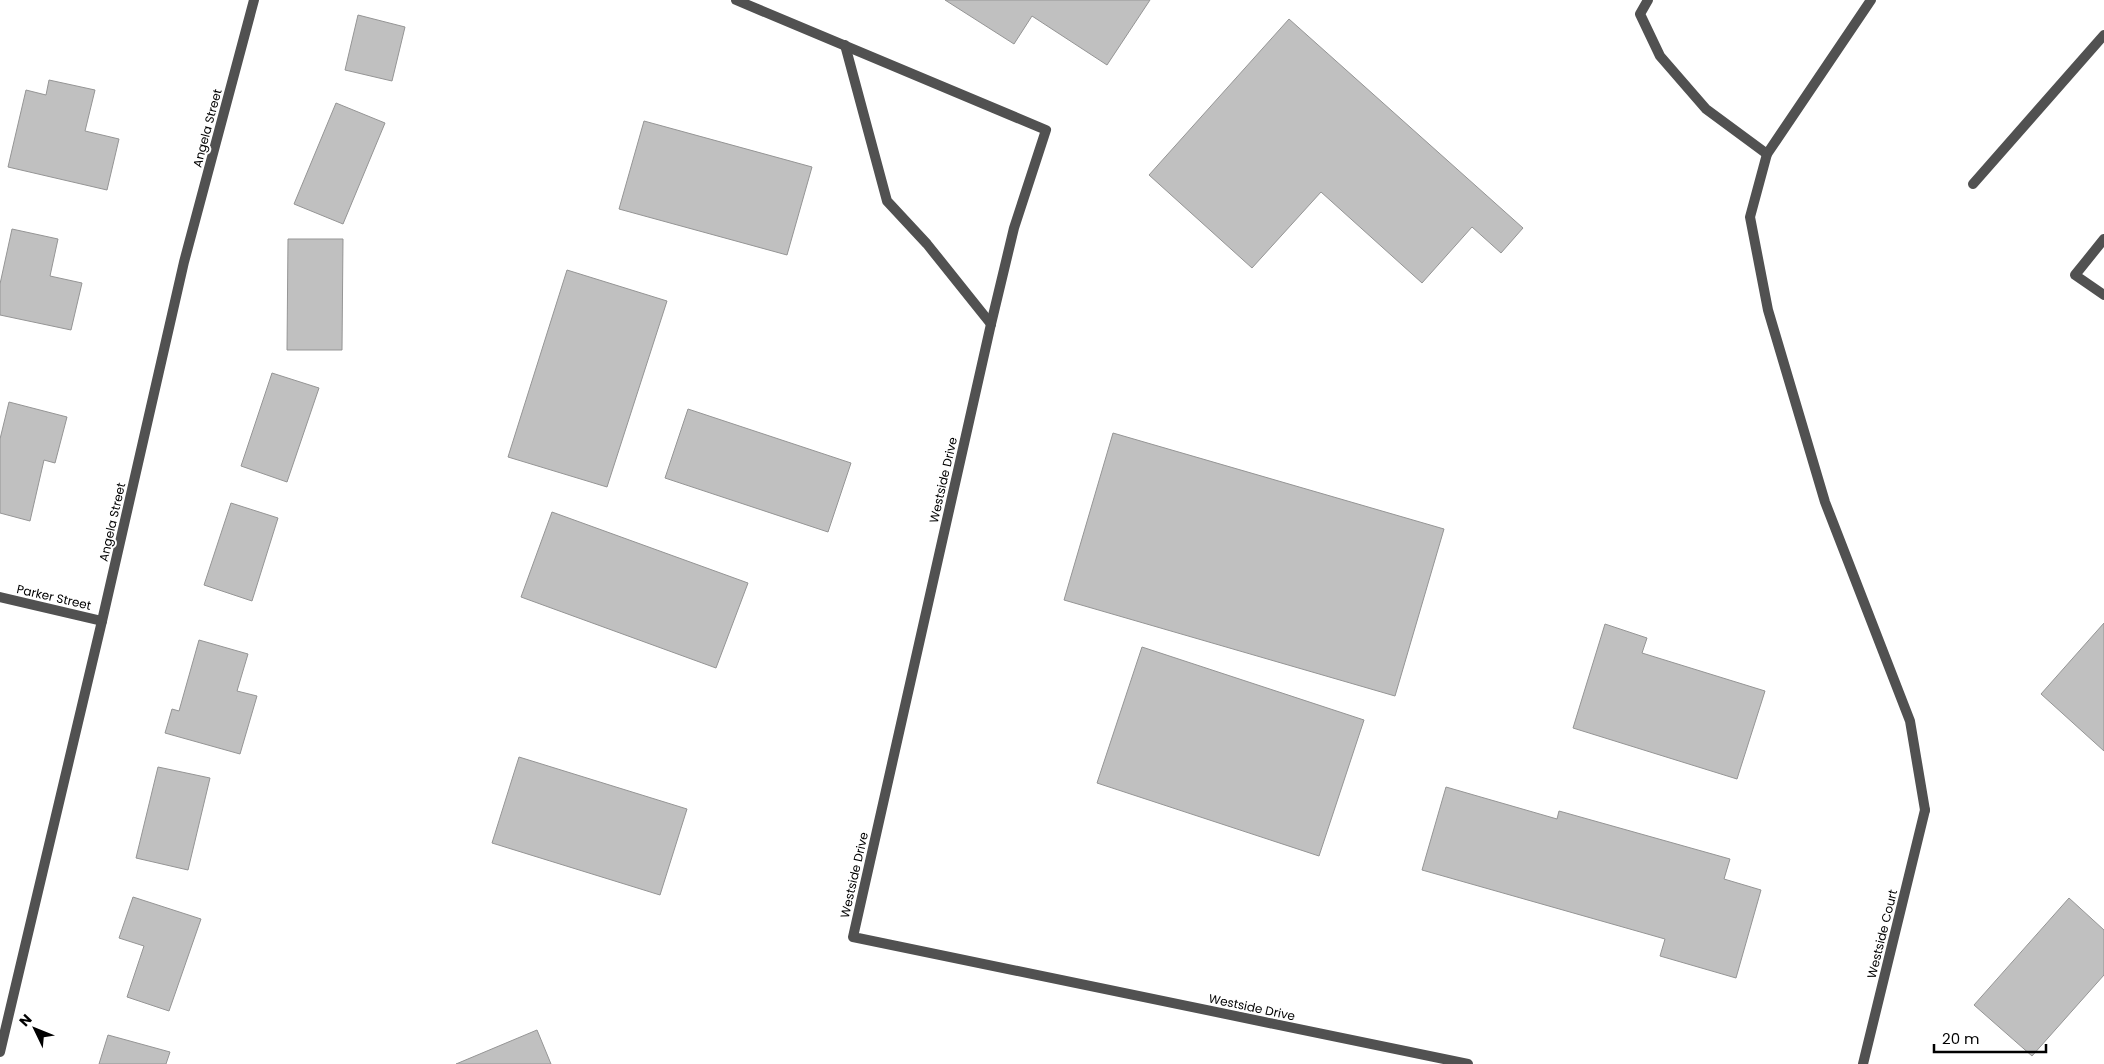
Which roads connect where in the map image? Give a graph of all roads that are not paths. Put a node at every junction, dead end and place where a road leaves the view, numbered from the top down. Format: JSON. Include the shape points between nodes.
{"nodes":[{"id":1,"x":254,"y":0,"type":"edge"},
{"id":2,"x":736,"y":0,"type":"edge"},
{"id":3,"x":1648,"y":0,"type":"edge"},
{"id":4,"x":1871,"y":0,"type":"edge"},
{"id":5,"x":2104,"y":35,"type":"edge"},
{"id":6,"x":845,"y":45,"type":"junction"},
{"id":7,"x":1767,"y":154,"type":"junction"},
{"id":8,"x":1973,"y":184,"type":"dead end"},
{"id":9,"x":2104,"y":239,"type":"edge"},
{"id":10,"x":2104,"y":295,"type":"edge"},
{"id":11,"x":991,"y":324,"type":"junction"},
{"id":12,"x":0,"y":597,"type":"edge"},
{"id":13,"x":102,"y":621,"type":"junction"},
{"id":14,"x":0,"y":1052,"type":"edge"},
{"id":15,"x":1468,"y":1064,"type":"edge"},
{"id":16,"x":1862,"y":1064,"type":"edge"}],
"edges":[{"from":1,"to":13,"type":"street","name":"Angela Street","via":[[184,262]]},
{"from":2,"to":6,"type":"street"},
{"from":3,"to":7,"type":"street","via":[[1640,14],[1660,56],[1706,109]]},
{"from":4,"to":7,"type":"street"},
{"from":5,"to":8,"type":"street"},
{"from":6,"to":11,"type":"street","via":[[887,201],[927,244]]},
{"from":6,"to":11,"type":"street","via":[[1046,130],[1014,228]]},
{"from":7,"to":16,"type":"street","name":"Westside Court","via":[[1750,218],[1768,310],[1825,502],[1910,721],[1925,810]]},
{"from":9,"to":10,"type":"street","via":[[2075,275]]},
{"from":11,"to":15,"type":"street","name":"Westside Drive","via":[[853,936]]},
{"from":12,"to":13,"type":"street","name":"Parker Street"},
{"from":13,"to":14,"type":"street","name":"Angela Street"}]}
